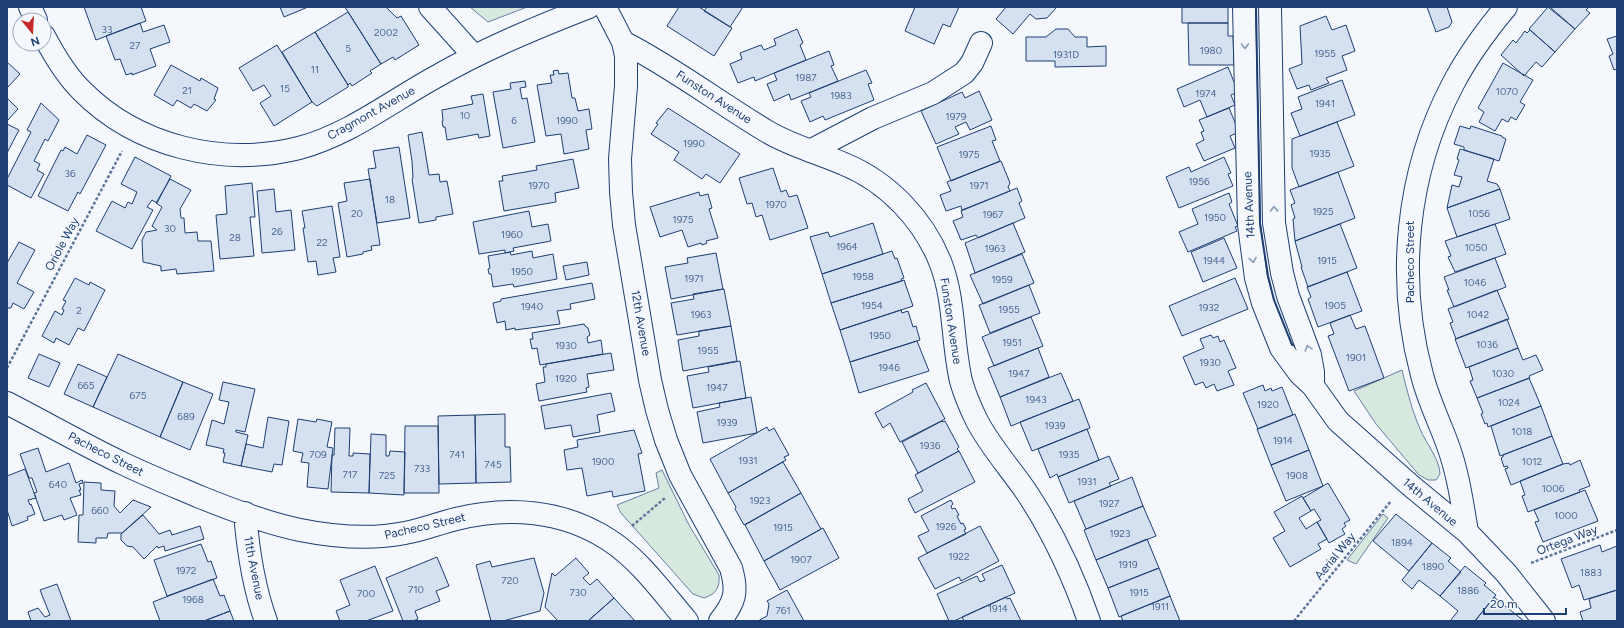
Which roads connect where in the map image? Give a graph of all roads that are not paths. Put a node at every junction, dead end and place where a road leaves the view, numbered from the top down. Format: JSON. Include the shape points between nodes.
{"nodes":[{"id":1,"x":430,"y":7,"type":"edge"},
{"id":2,"x":589,"y":7,"type":"edge"},
{"id":3,"x":605,"y":7,"type":"edge"},
{"id":4,"x":1244,"y":7,"type":"edge"},
{"id":5,"x":1270,"y":7,"type":"edge"},
{"id":6,"x":1506,"y":7,"type":"edge"},
{"id":7,"x":623,"y":42,"type":"junction"},
{"id":8,"x":981,"y":43,"type":"dead end"},
{"id":9,"x":52,"y":50,"type":"edge"},
{"id":10,"x":474,"y":56,"type":"junction"},
{"id":11,"x":810,"y":151,"type":"junction"},
{"id":12,"x":1313,"y":386,"type":"junction"},
{"id":13,"x":7,"y":403,"type":"edge"},
{"id":14,"x":246,"y":514,"type":"junction"},
{"id":15,"x":1467,"y":532,"type":"junction"},
{"id":16,"x":266,"y":621,"type":"edge"},
{"id":17,"x":687,"y":621,"type":"edge"},
{"id":18,"x":720,"y":621,"type":"edge"},
{"id":19,"x":1089,"y":621,"type":"edge"},
{"id":20,"x":1544,"y":621,"type":"edge"}],
"edges":[{"from":1,"to":10,"type":"street"},
{"from":2,"to":10,"type":"street","name":"Cragmont Avenue"},
{"from":3,"to":7,"type":"street","name":"12th Avenue"},
{"from":4,"to":12,"type":"street","name":"14th Avenue","one_way":true,"via":[[1249,225],[1256,278],[1263,304],[1281,348],[1300,374]]},
{"from":12,"to":5,"type":"street","name":"14th Avenue","one_way":true,"via":[[1310,355],[1288,296],[1274,223]]},
{"from":6,"to":15,"type":"street","name":"Pacheco Street","via":[[1467,60],[1441,108],[1423,160],[1410,214],[1408,276],[1415,347],[1428,398],[1458,477]]},
{"from":7,"to":11,"type":"street","name":"Funston Avenue","via":[[772,134]]},
{"from":7,"to":18,"type":"street","name":"12th Avenue","via":[[626,78],[620,159],[624,225],[650,380],[664,433],[680,475],[731,568],[734,579],[736,591],[733,602]]},
{"from":8,"to":11,"type":"street","via":[[964,74],[933,93],[874,118]]},
{"from":9,"to":10,"type":"street","name":"Cragmont Avenue","via":[[64,70],[81,90],[98,105],[134,129],[179,148],[233,154],[263,154],[299,148],[331,137]]},
{"from":11,"to":19,"type":"street","name":"Funston Avenue","via":[[848,165],[887,190],[919,223],[931,242],[948,288],[962,381],[968,401],[990,443],[1024,489],[1052,536],[1070,572]]},
{"from":12,"to":15,"type":"street","name":"14th Avenue","via":[[1338,421]]},
{"from":13,"to":14,"type":"street","name":"Pacheco Street","via":[[124,465]]},
{"from":14,"to":16,"type":"street","name":"11th Avenue","via":[[250,564]]},
{"from":14,"to":17,"type":"street","name":"Pacheco Street","via":[[299,529],[353,537],[405,533],[477,514],[526,512],[548,515],[571,522],[609,540],[630,556]]},
{"from":15,"to":20,"type":"street","name":"14th Avenue","via":[[1506,573]]}]}
